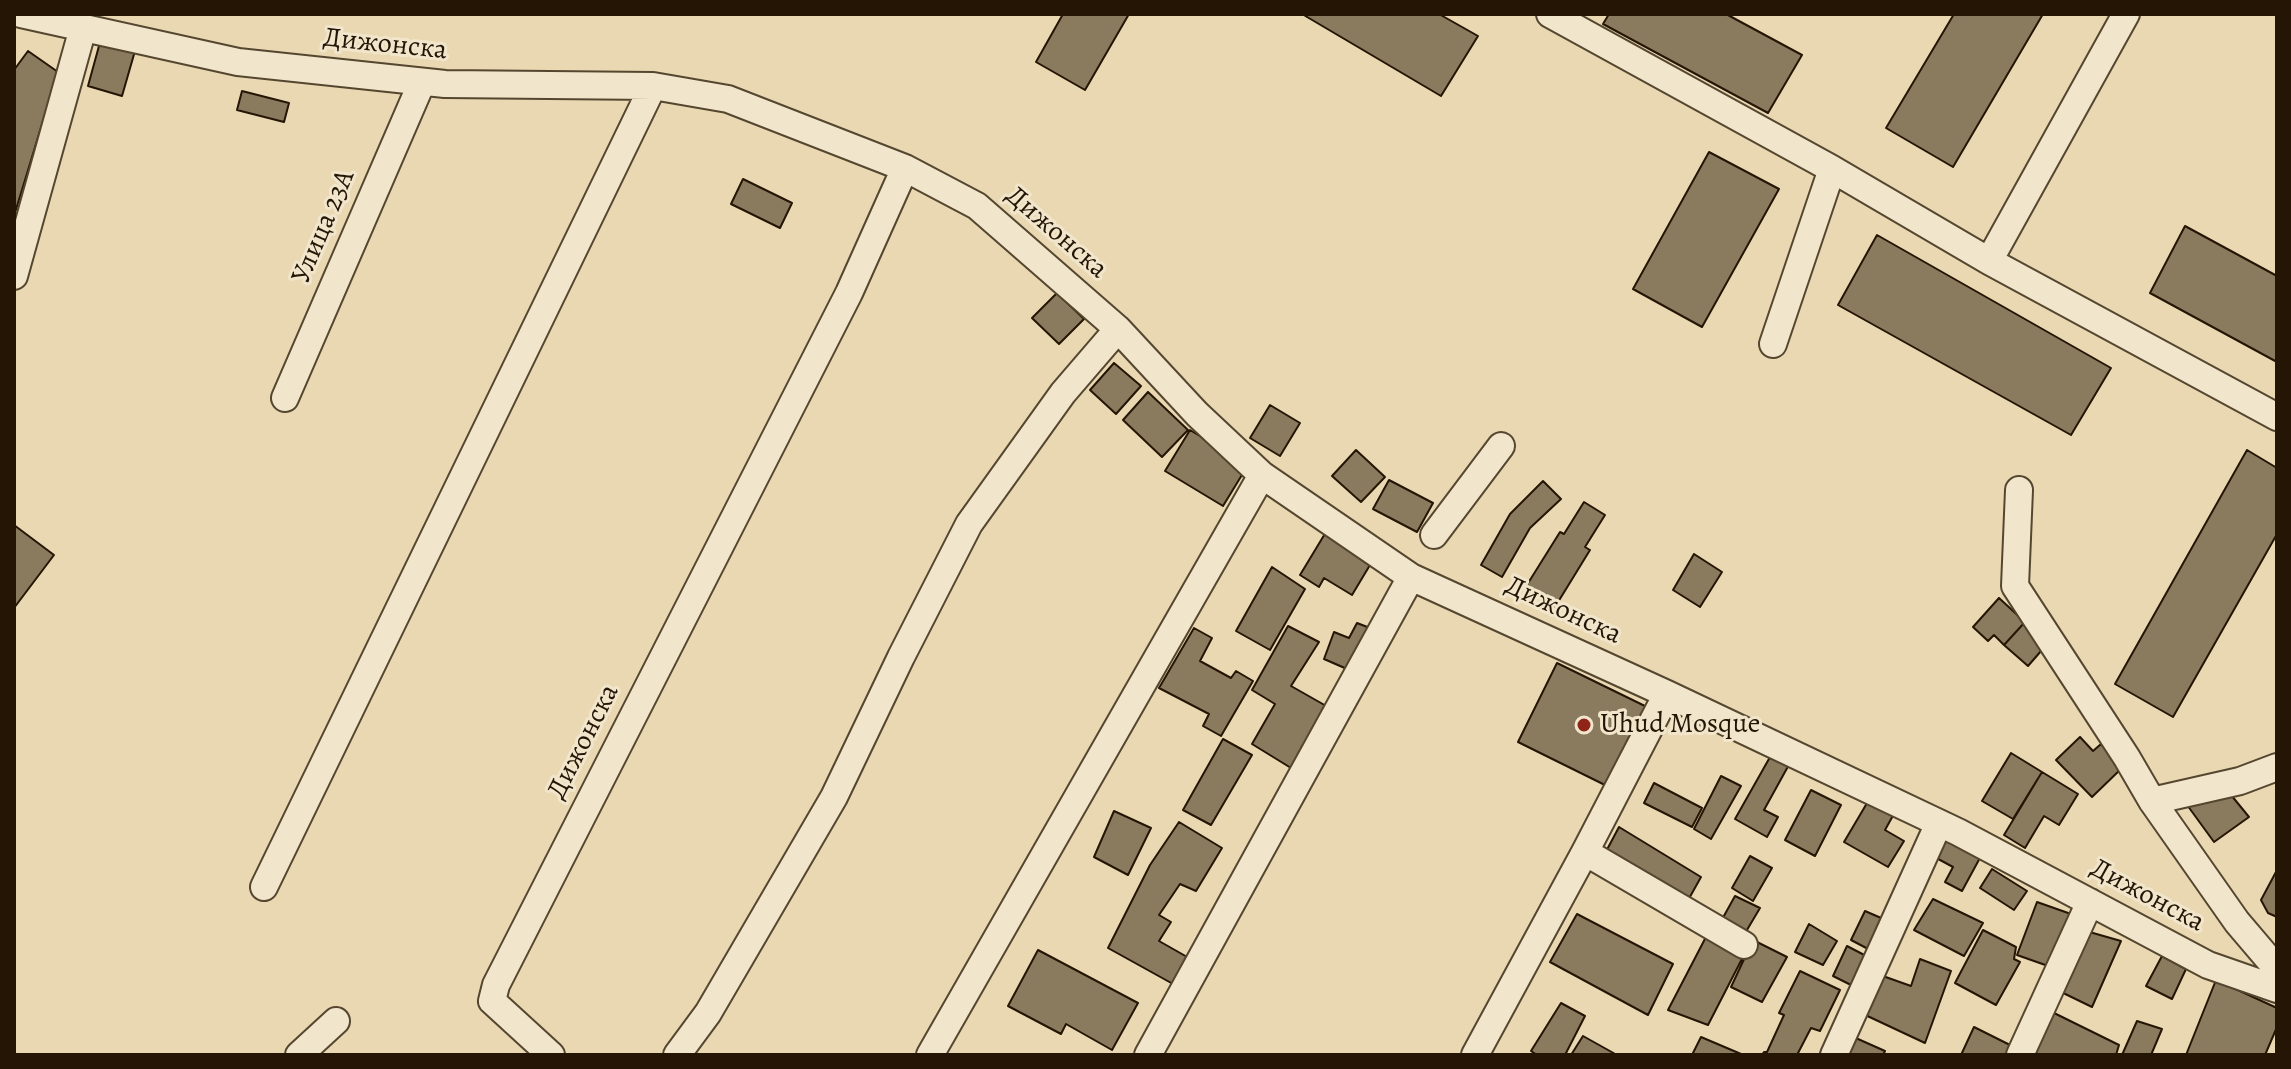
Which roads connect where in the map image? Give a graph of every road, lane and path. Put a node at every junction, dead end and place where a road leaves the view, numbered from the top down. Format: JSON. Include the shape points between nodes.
{"nodes":[{"id":1,"x":21,"y":14,"type":"edge"},
{"id":2,"x":1550,"y":14,"type":"edge"},
{"id":3,"x":2126,"y":14,"type":"edge"},
{"id":4,"x":83,"y":28,"type":"junction"},
{"id":5,"x":422,"y":82,"type":"junction"},
{"id":6,"x":653,"y":86,"type":"junction"},
{"id":7,"x":905,"y":168,"type":"junction"},
{"id":8,"x":1832,"y":169,"type":"junction"},
{"id":9,"x":1989,"y":261,"type":"junction"},
{"id":10,"x":14,"y":276,"type":"edge"},
{"id":11,"x":1118,"y":329,"type":"junction"},
{"id":12,"x":1773,"y":344,"type":"dead end"},
{"id":13,"x":285,"y":398,"type":"dead end"},
{"id":14,"x":2277,"y":417,"type":"edge"},
{"id":15,"x":1501,"y":446,"type":"dead end"},
{"id":16,"x":1262,"y":475,"type":"junction"},
{"id":17,"x":2019,"y":490,"type":"dead end"},
{"id":18,"x":1434,"y":535,"type":"dead end"},
{"id":19,"x":1411,"y":577,"type":"junction"},
{"id":20,"x":1667,"y":694,"type":"junction"},
{"id":21,"x":2277,"y":767,"type":"edge"},
{"id":22,"x":2152,"y":801,"type":"junction"},
{"id":23,"x":1939,"y":823,"type":"junction"},
{"id":24,"x":1585,"y":852,"type":"junction"},
{"id":25,"x":264,"y":887,"type":"dead end"},
{"id":26,"x":2090,"y":902,"type":"junction"},
{"id":27,"x":1744,"y":945,"type":"dead end"},
{"id":28,"x":2277,"y":969,"type":"edge"},
{"id":29,"x":2277,"y":989,"type":"edge"},
{"id":30,"x":336,"y":1021,"type":"dead end"},
{"id":31,"x":1483,"y":1052,"type":"edge"},
{"id":32,"x":299,"y":1055,"type":"edge"},
{"id":33,"x":551,"y":1055,"type":"edge"},
{"id":34,"x":677,"y":1055,"type":"edge"},
{"id":35,"x":930,"y":1055,"type":"edge"},
{"id":36,"x":1148,"y":1055,"type":"edge"},
{"id":37,"x":1834,"y":1055,"type":"edge"},
{"id":38,"x":2020,"y":1055,"type":"edge"}],
"edges":[{"from":1,"to":4,"type":"street","name":"Дижонска"},
{"from":2,"to":8,"type":"street"},
{"from":3,"to":9,"type":"street"},
{"from":4,"to":5,"type":"street","name":"Дижонска","via":[[238,62]]},
{"from":4,"to":10,"type":"street"},
{"from":5,"to":6,"type":"street","name":"Дижонска"},
{"from":5,"to":13,"type":"street","name":"Улица 23А"},
{"from":6,"to":7,"type":"street","name":"Дижонска","via":[[728,99]]},
{"from":6,"to":25,"type":"street"},
{"from":7,"to":11,"type":"street","name":"Дижонска","via":[[977,206]]},
{"from":7,"to":33,"type":"street","name":"Дижонска","via":[[849,293],[496,985],[492,1001]]},
{"from":8,"to":9,"type":"street"},
{"from":8,"to":12,"type":"street"},
{"from":9,"to":14,"type":"street"},
{"from":11,"to":16,"type":"street","name":"Дижонска"},
{"from":11,"to":34,"type":"street","via":[[1063,393],[969,524],[834,797]]},
{"from":15,"to":18,"type":"street"},
{"from":16,"to":19,"type":"street","name":"Дижонска"},
{"from":16,"to":35,"type":"street"},
{"from":17,"to":22,"type":"street","via":[[2015,586]]},
{"from":19,"to":20,"type":"street","name":"Дижонска"},
{"from":19,"to":36,"type":"street"},
{"from":20,"to":23,"type":"street","name":"Дижонска"},
{"from":20,"to":24,"type":"street"},
{"from":21,"to":22,"type":"street"},
{"from":22,"to":28,"type":"street","via":[[2237,922]]},
{"from":23,"to":26,"type":"street","name":"Дижонска"},
{"from":23,"to":37,"type":"street"},
{"from":24,"to":27,"type":"street"},
{"from":24,"to":31,"type":"street"},
{"from":26,"to":29,"type":"street","name":"Дижонска","via":[[2208,965]]},
{"from":26,"to":38,"type":"street"},
{"from":30,"to":32,"type":"street"}]}
